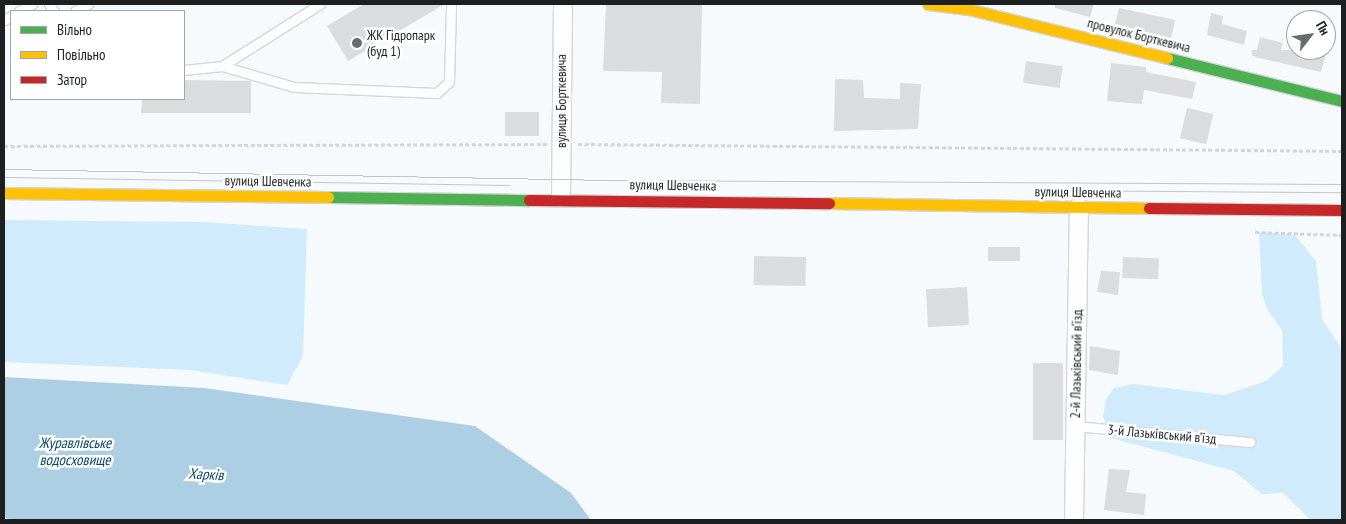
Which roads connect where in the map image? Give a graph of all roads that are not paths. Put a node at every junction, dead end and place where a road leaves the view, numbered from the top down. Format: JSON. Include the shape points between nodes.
{"nodes":[{"id":1,"x":32,"y":4,"type":"edge"},
{"id":2,"x":88,"y":4,"type":"edge"},
{"id":3,"x":320,"y":4,"type":"edge"},
{"id":4,"x":451,"y":4,"type":"edge"},
{"id":5,"x":563,"y":4,"type":"edge"},
{"id":6,"x":928,"y":4,"type":"edge"},
{"id":7,"x":969,"y":6,"type":"edge"},
{"id":8,"x":21,"y":10,"type":"edge"},
{"id":9,"x":77,"y":10,"type":"edge"},
{"id":10,"x":222,"y":66,"type":"junction"},
{"id":11,"x":185,"y":70,"type":"edge"},
{"id":12,"x":1342,"y":101,"type":"edge"},
{"id":13,"x":4,"y":193,"type":"edge"},
{"id":14,"x":561,"y":198,"type":"junction"},
{"id":15,"x":1079,"y":207,"type":"junction"},
{"id":16,"x":1342,"y":210,"type":"edge"},
{"id":17,"x":1074,"y":426,"type":"junction"},
{"id":18,"x":1250,"y":442,"type":"dead end"},
{"id":19,"x":1074,"y":520,"type":"edge"}],
"edges":[{"from":1,"to":8,"type":"lane"},
{"from":2,"to":9,"type":"lane"},
{"from":3,"to":10,"type":"lane"},
{"from":4,"to":10,"type":"lane","via":[[449,82],[437,93],[294,88]]},
{"from":5,"to":14,"type":"street","name":"вулиця Борткевича"},
{"from":6,"to":7,"type":"main road","name":"провулок Борткевича"},
{"from":7,"to":12,"type":"main road","name":"провулок Борткевича"},
{"from":10,"to":11,"type":"lane"},
{"from":13,"to":14,"type":"main road","name":"вулиця Шевченка"},
{"from":14,"to":15,"type":"main road","name":"вулиця Шевченка"},
{"from":15,"to":16,"type":"main road","name":"вулиця Шевченка"},
{"from":15,"to":17,"type":"street","name":"2-й Лазьківський в’їзд"},
{"from":17,"to":18,"type":"lane","name":"3-й Лазьківський в’їзд"},
{"from":17,"to":19,"type":"street","name":"2-й Лазьківський в’їзд"}]}
